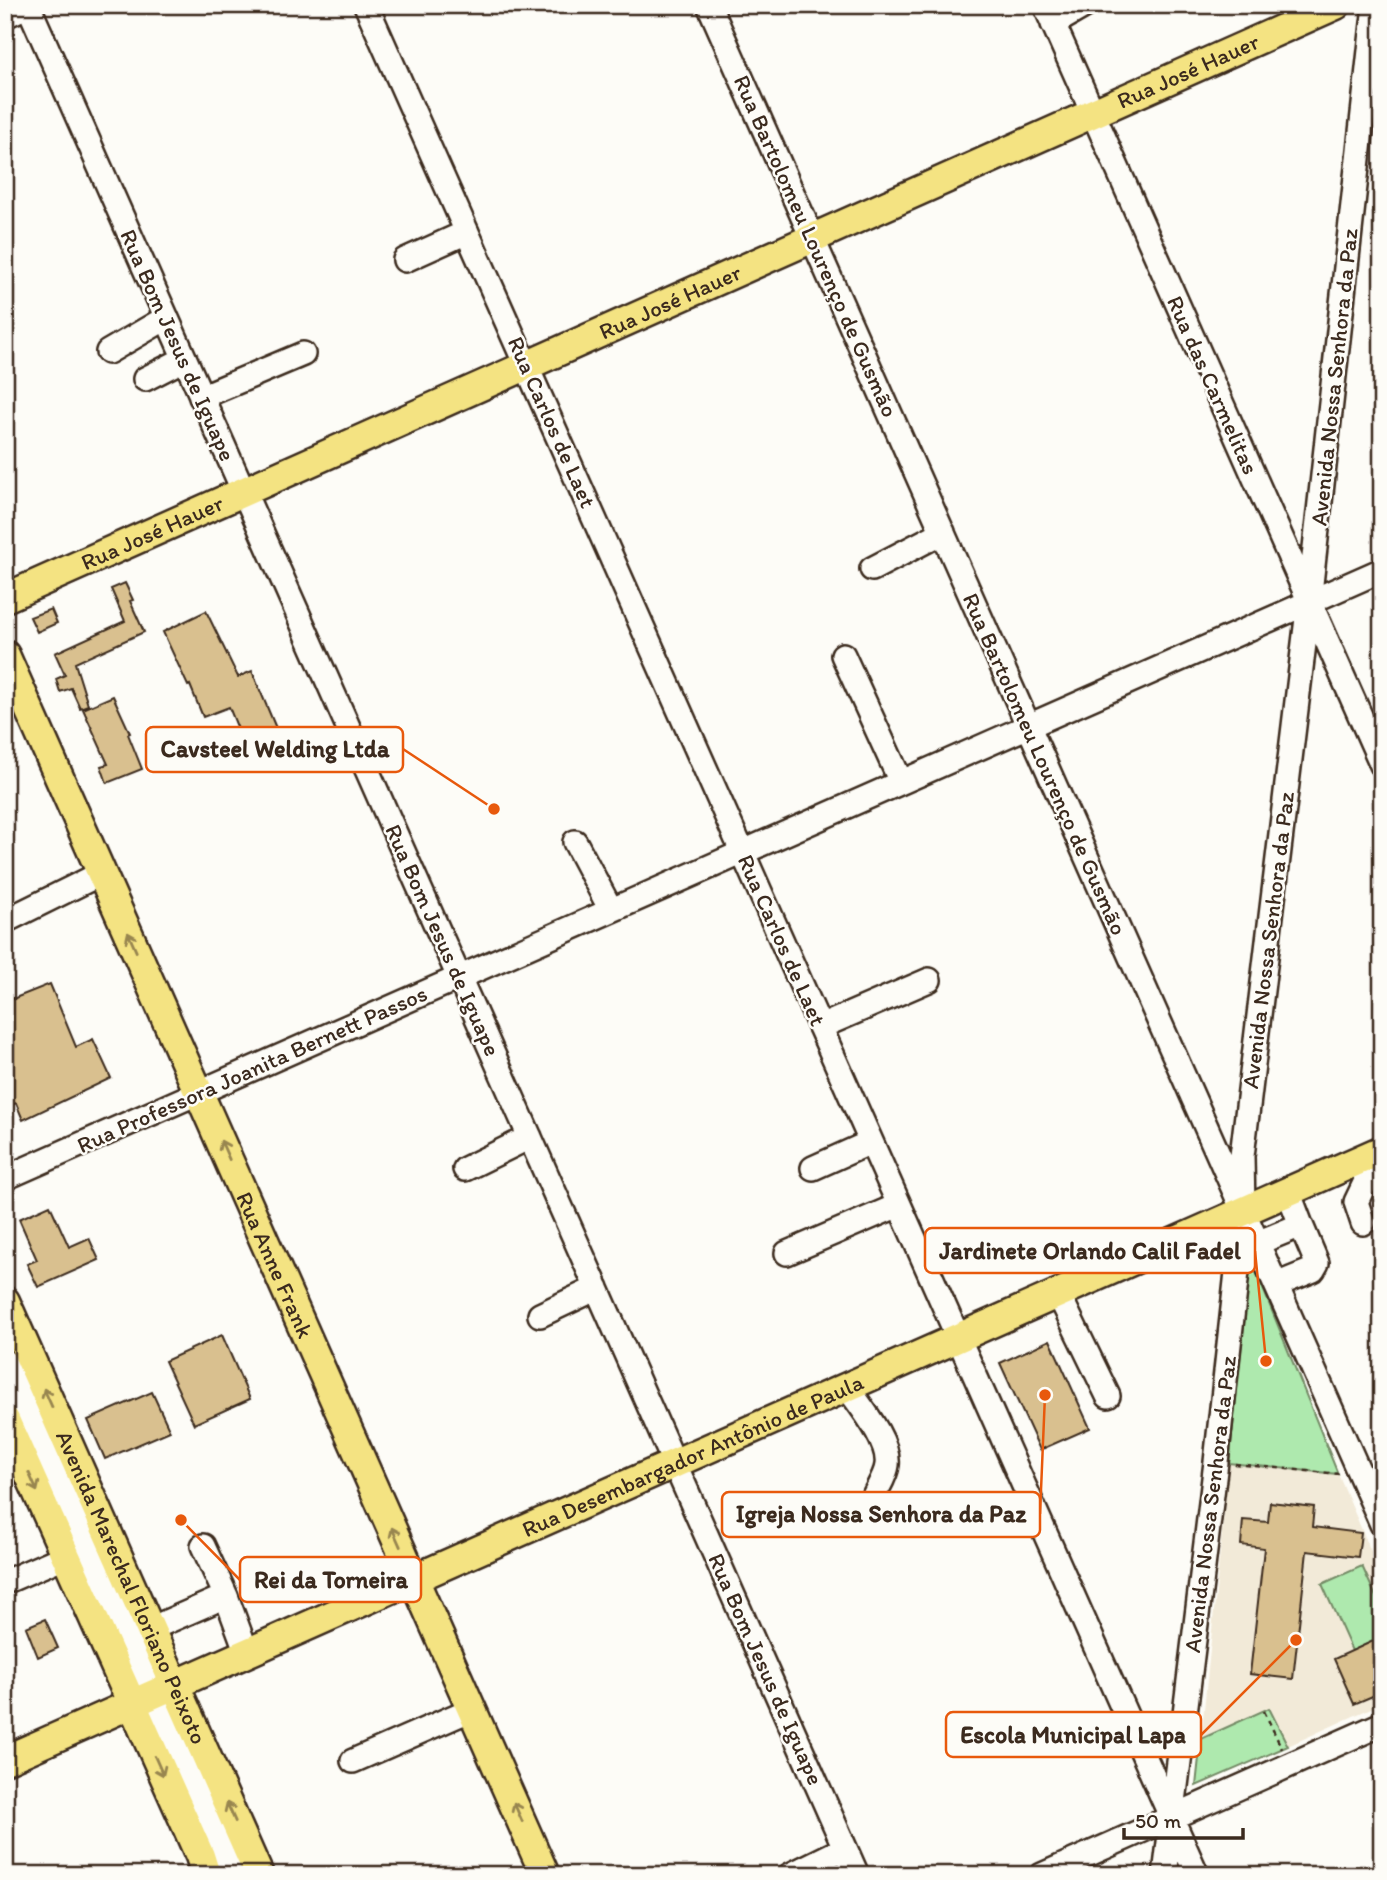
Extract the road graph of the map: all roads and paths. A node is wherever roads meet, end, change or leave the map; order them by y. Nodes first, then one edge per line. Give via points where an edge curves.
1 (28, 5) edge
2 (366, 5) edge
3 (709, 5) edge
4 (1086, 5) edge
5 (1336, 5) edge
6 (1375, 5) edge
7 (1049, 15) edge
8 (5, 16) edge
9 (1093, 113) junction
10 (467, 232) junction
11 (812, 239) junction
12 (405, 260) dead end
13 (166, 318) junction
14 (108, 352) dead end
15 (303, 354) dead end
16 (184, 359) junction
17 (527, 366) junction
18 (145, 379) dead end
19 (201, 397) junction
20 (244, 492) junction
21 (943, 532) junction
22 (872, 569) dead end
23 (1382, 570) edge
24 (5, 598) edge
25 (1309, 602) junction
26 (5, 654) edge
27 (843, 655) dead end
28 (1028, 726) junction
29 (1382, 765) edge
30 (901, 782) junction
31 (575, 842) dead end
32 (743, 852) junction
33 (102, 873) junction
34 (611, 911) junction
35 (5, 921) edge
36 (459, 977) junction
37 (929, 980) dead end
38 (821, 1027) junction
39 (199, 1092) junction
40 (530, 1137) junction
41 (871, 1142) junction
42 (1372, 1154) edge
43 (813, 1168) dead end
44 (465, 1169) dead end
45 (5, 1178) edge
46 (1288, 1191) junction
47 (899, 1205) junction
48 (1243, 1211) junction
49 (1363, 1223) dead end
50 (1301, 1225) junction
51 (1257, 1243) junction
52 (787, 1253) dead end
53 (1276, 1285) junction
54 (597, 1288) junction
55 (1058, 1293) junction
56 (5, 1301) edge
57 (540, 1315) dead end
58 (958, 1337) junction
59 (5, 1362) edge
60 (847, 1387) junction
61 (1108, 1396) dead end
62 (5, 1420) edge
63 (1216, 1462) junction
64 (675, 1463) junction
65 (1360, 1475) junction
66 (874, 1496) dead end
67 (1382, 1524) edge
68 (203, 1546) dead end
69 (65, 1556) junction
70 (414, 1578) junction
71 (5, 1582) edge
72 (226, 1595) junction
73 (150, 1629) junction
74 (247, 1653) junction
75 (153, 1694) junction
76 (472, 1709) junction
77 (1264, 1711) dead end
78 (1382, 1724) edge
79 (5, 1760) edge
80 (353, 1761) dead end
81 (1290, 1765) junction
82 (1172, 1817) junction
83 (845, 1848) junction
84 (206, 1875) edge
85 (232, 1875) edge
86 (259, 1875) edge
87 (545, 1875) edge
88 (790, 1875) edge
89 (857, 1875) edge
90 (1042, 1875) edge
91 (1165, 1875) edge
92 (1197, 1875) edge

1 - 8 street
1 - 13 street, Rua Bom Jesus de Iguape
2 - 10 street, Rua Carlos de Laet
3 - 11 street, Rua Bartolomeu Lourenço de Gusmão
4 - 7 street
5 - 9 main road, Rua José Hauer
6 - 25 street, Avenida Nossa Senhora da Paz
7 - 9 street, Rua das Carmelitas
9 - 11 main road, Rua José Hauer
9 - 25 street, Rua das Carmelitas
10 - 12 street
10 - 17 street, Rua Carlos de Laet
11 - 17 main road, Rua José Hauer
11 - 21 street, Rua Bartolomeu Lourenço de Gusmão
13 - 14 street
13 - 16 street, Rua Bom Jesus de Iguape
15 - 19 street
16 - 18 street
16 - 19 street, Rua Bom Jesus de Iguape
17 - 20 main road, Rua José Hauer
17 - 32 street, Rua Carlos de Laet
19 - 20 street, Rua Bom Jesus de Iguape
20 - 24 main road, Rua José Hauer
20 - 36 street, Rua Bom Jesus de Iguape
21 - 22 street
21 - 28 street, Rua Bartolomeu Lourenço de Gusmão
23 - 25 street, Rua Professora Joanita Bernett Passos
25 - 28 street, Rua Professora Joanita Bernett Passos
25 - 29 street, Rua das Carmelitas
25 - 48 street, Avenida Nossa Senhora da Paz via 1242,1156
26 - 33 main road, Rua Anne Frank
27 - 30 street
28 - 30 street, Rua Professora Joanita Bernett Passos
28 - 48 street, Rua Bartolomeu Lourenço de Gusmão
30 - 32 street, Rua Professora Joanita Bernett Passos
31 - 34 street
32 - 34 street, Rua Professora Joanita Bernett Passos
32 - 38 street, Rua Carlos de Laet
33 - 35 street
39 -> 33 main road, Rua Anne Frank
34 - 36 street, Rua Professora Joanita Bernett Passos
36 - 39 street, Rua Professora Joanita Bernett Passos
36 - 40 street, Rua Bom Jesus de Iguape
37 - 38 street
38 - 41 street, Rua Carlos de Laet
39 - 45 street, Rua Professora Joanita Bernett Passos
70 -> 39 main road, Rua Anne Frank
40 - 44 street
40 - 54 street, Rua Bom Jesus de Iguape
41 - 43 street
41 - 47 street, Rua Carlos de Laet
42 - 46 main road, Rua Desembargador Antônio de Paula
42 - 49 street via 1356,1202
46 - 48 main road, Rua Desembargador Antônio de Paula
46 - 50 street
47 - 52 street
47 - 58 street, Rua Carlos de Laet
48 - 51 street, Rua Bartolomeu Lourenço de Gusmão
48 - 55 main road, Rua Desembargador Antônio de Paula
48 - 63 street, Avenida Nossa Senhora da Paz
50 - 51 street
50 - 53 street via 1316,1267
51 - 53 street, Rua Bartolomeu Lourenço de Gusmão
53 - 65 street, Rua Bartolomeu Lourenço de Gusmão
54 - 57 street
54 - 64 street, Rua Bom Jesus de Iguape
55 - 58 main road, Rua Desembargador Antônio de Paula
55 - 61 street
73 -> 56 main road, Avenida Marechal Floriano Peixoto
58 - 60 main road, Rua Desembargador Antônio de Paula
58 - 82 street, Rua Carlos de Laet
59 - 75 street
60 - 64 main road, Rua Desembargador Antônio de Paula
60 - 66 street via 886,1452 887,1466
62 -> 69 main road, Avenida Marechal Floriano Peixoto
63 - 65 path
63 - 82 street, Avenida Nossa Senhora da Paz
64 - 70 main road, Rua Desembargador Antônio de Paula
64 - 83 street, Rua Bom Jesus de Iguape
65 - 67 street, Rua Bartolomeu Lourenço de Gusmão
68 - 72 street
69 - 71 street
69 - 75 main road, Avenida Marechal Floriano Peixoto
70 - 74 main road, Rua Desembargador Antônio de Paula
70 - 76 main road, Rua Anne Frank
72 - 73 street
72 - 74 street
73 - 75 main road, Avenida Marechal Floriano Peixoto
74 - 75 main road, Rua Desembargador Antônio de Paula
75 - 79 main road, Rua Desembargador Antônio de Paula
75 -> 84 main road, Avenida Marechal Floriano Peixoto
75 - 85 street
86 -> 75 main road, Avenida Marechal Floriano Peixoto
76 - 80 street
87 -> 76 main road, Rua Anne Frank
77 - 81 path
78 - 81 street
81 - 82 street
82 - 90 street
82 - 91 street, Avenida Nossa Senhora da Paz
82 - 92 street, Rua Carlos de Laet
83 - 88 street
83 - 89 street, Rua Bom Jesus de Iguape

